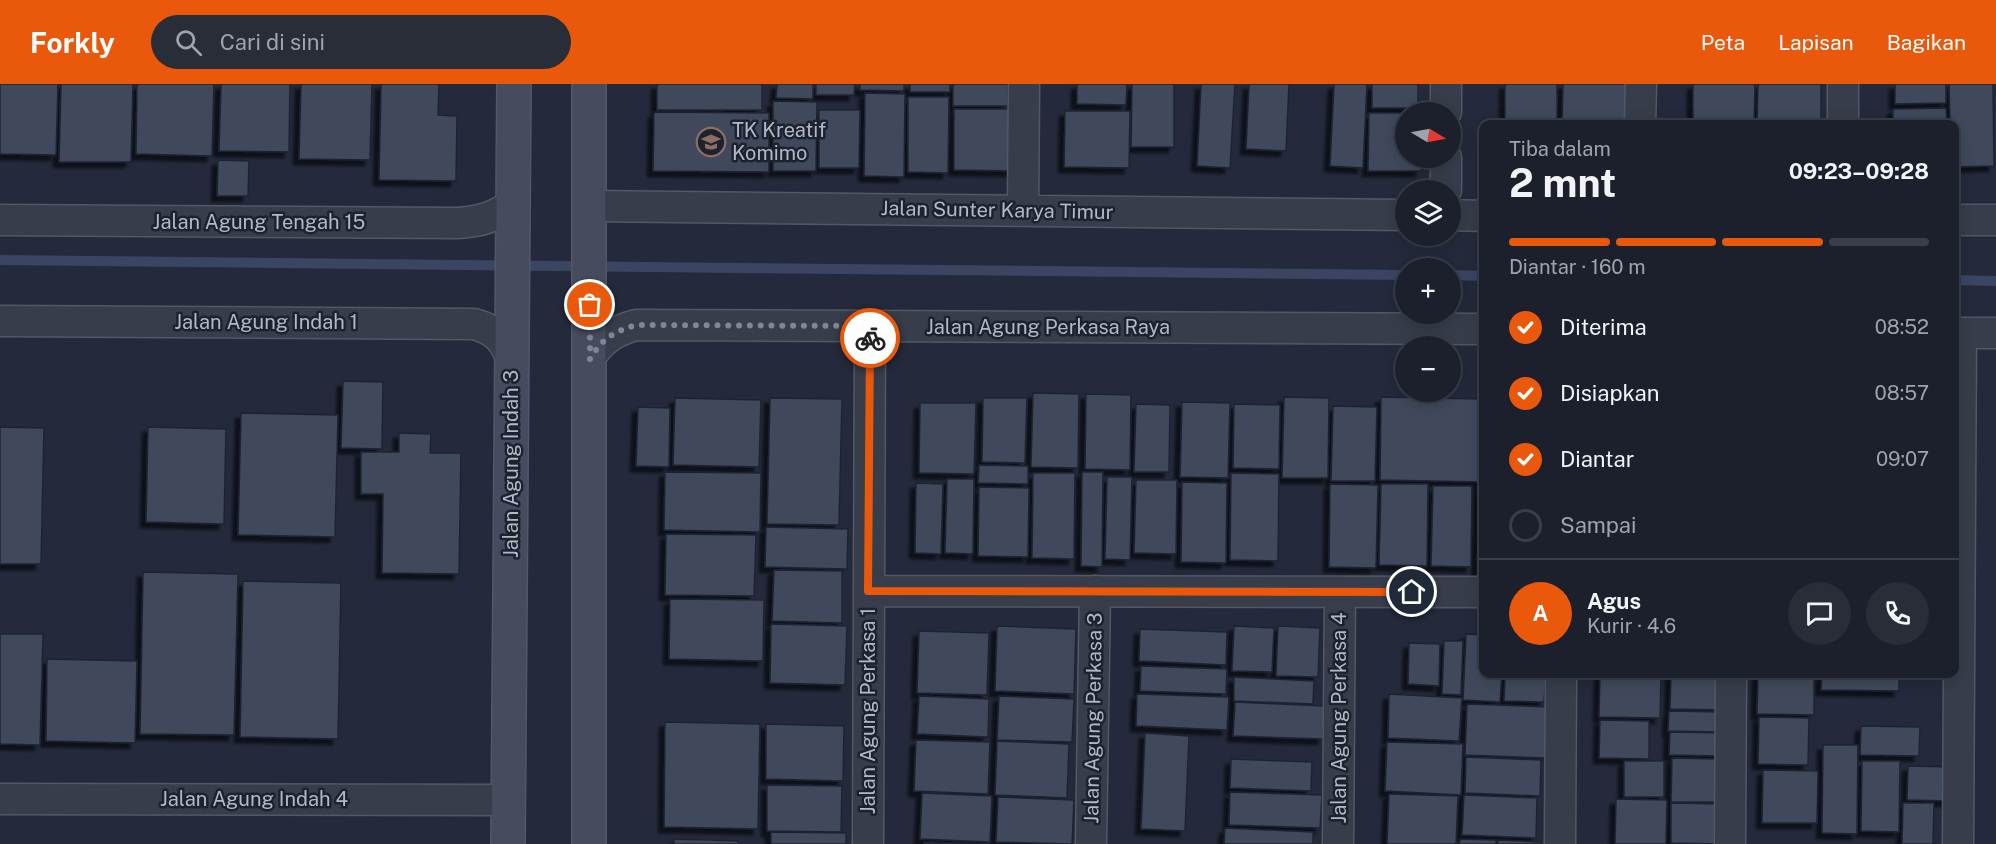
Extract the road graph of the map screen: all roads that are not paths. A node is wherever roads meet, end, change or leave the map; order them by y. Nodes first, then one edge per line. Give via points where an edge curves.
1 (514, 84) edge
2 (589, 84) edge
3 (1024, 84) edge
4 (1446, 84) edge
5 (1641, 84) edge
6 (1843, 84) edge
7 (1446, 102) edge
8 (1640, 120) edge
9 (1843, 120) edge
10 (513, 204) junction
11 (589, 206) junction
12 (1023, 210) junction
13 (1395, 215) edge
14 (1461, 215) edge
15 (1479, 216) edge
16 (0, 220) edge
17 (1959, 220) edge
18 (1996, 220) edge
19 (0, 321) edge
20 (870, 326) junction
21 (1479, 329) edge
22 (1975, 333) edge
23 (590, 359) junction
24 (512, 361) junction
25 (868, 591) junction
26 (1095, 591) junction
27 (1340, 592) junction
28 (1479, 592) edge
29 (1561, 678) edge
30 (1731, 678) edge
31 (0, 799) edge
32 (509, 800) junction
33 (508, 844) edge
34 (589, 844) edge
35 (868, 844) edge
36 (1091, 844) edge
37 (1338, 844) edge
38 (1560, 844) edge
39 (1731, 844) edge
40 (1958, 844) edge

1 - 10 street, Jalan Agung Indah 3
2 - 11 street
3 - 12 street
4 - 7 street
5 - 8 street
6 - 9 street
10 - 16 street, Jalan Agung Tengah 15 via 497,216 458,223
10 - 24 street, Jalan Agung Indah 3
11 - 12 street, Jalan Sunter Karya Timur
11 - 23 street
12 - 13 street, Jalan Sunter Karya Timur
14 - 15 street
17 - 18 street
19 - 24 street, Jalan Agung Indah 1 via 474,324 495,332
20 - 21 street, Jalan Agung Perkasa Raya
20 - 23 street, Jalan Agung Perkasa Raya via 636,325 608,336
20 - 25 street, Jalan Agung Perkasa 1
22 - 40 street
23 - 34 street
24 - 32 street, Jalan Agung Indah 3
25 - 26 street
25 - 35 street, Jalan Agung Perkasa 1
26 - 27 street
26 - 36 street, Jalan Agung Perkasa 3
27 - 28 street
27 - 37 street, Jalan Agung Perkasa 4
29 - 38 street
30 - 39 street
31 - 32 street, Jalan Agung Indah 4
32 - 33 street, Jalan Agung Indah 3

